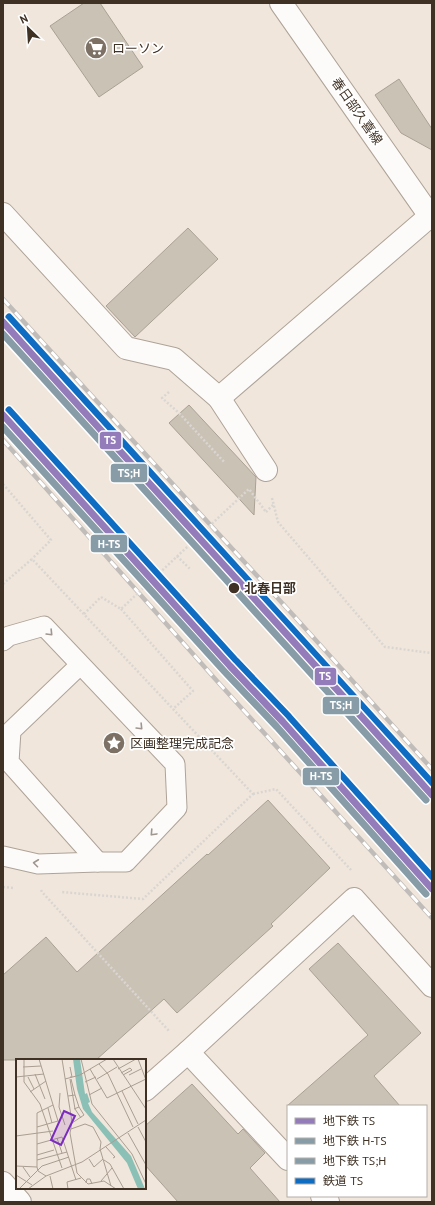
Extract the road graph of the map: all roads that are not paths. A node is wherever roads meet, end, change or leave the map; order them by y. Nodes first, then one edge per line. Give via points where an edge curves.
1 (281, 3) edge
2 (3, 214) edge
3 (431, 218) edge
4 (219, 398) junction
5 (266, 470) road end
6 (3, 641) edge
7 (80, 665) junction
8 (3, 856) edge
9 (98, 862) junction
10 (432, 986) edge
11 (188, 1052) junction
12 (146, 1089) edge
13 (287, 1158) edge
14 (3, 1183) edge
15 (21, 1198) edge

1 - 3 street, 春日部久喜線
2 - 4 street via 126,348 174,359
3 - 4 street
4 - 5 street
6 -> 7 lane via 9,636 44,626
7 - 9 lane via 11,731 9,762
7 -> 9 lane via 175,764 177,808 126,862
9 -> 8 lane via 38,864
10 - 11 street via 354,899
11 - 12 street
11 - 13 street
14 - 15 street

